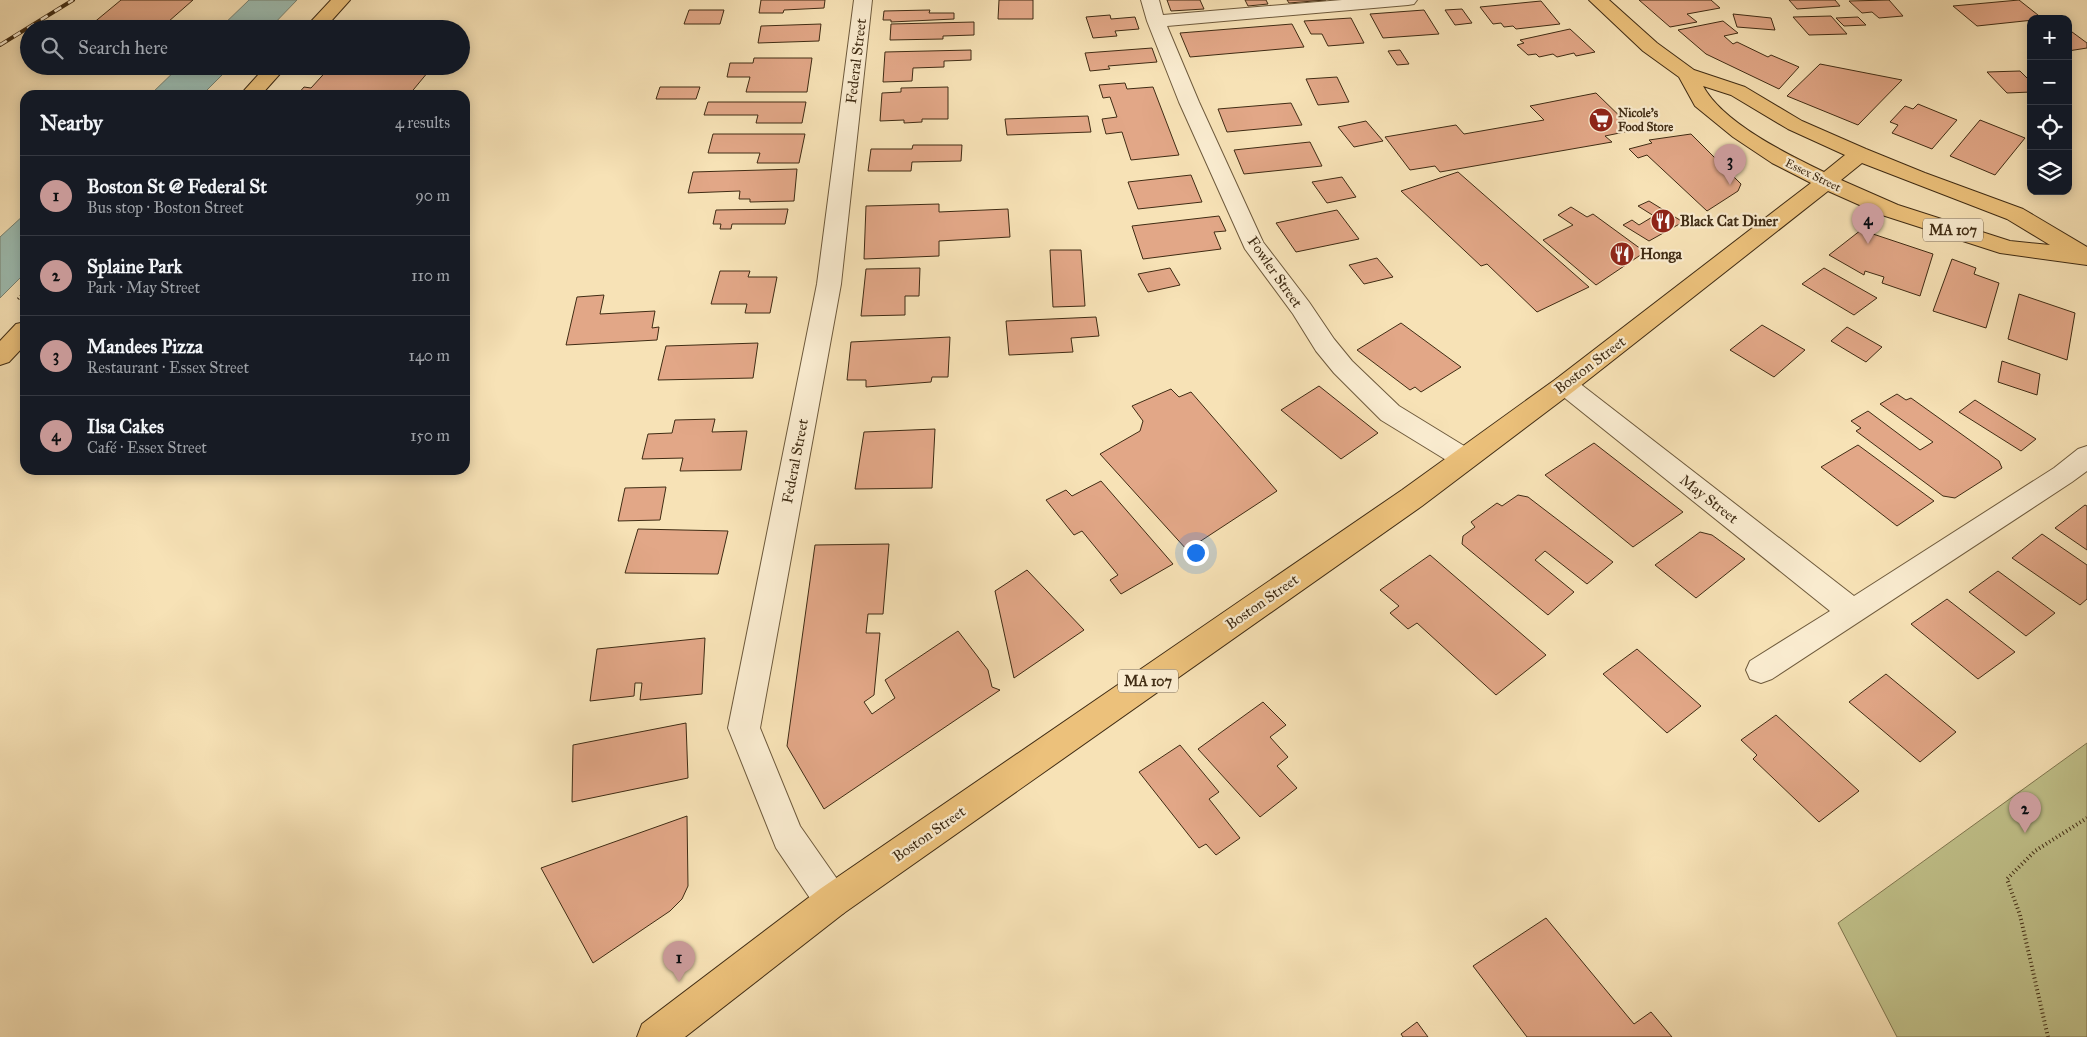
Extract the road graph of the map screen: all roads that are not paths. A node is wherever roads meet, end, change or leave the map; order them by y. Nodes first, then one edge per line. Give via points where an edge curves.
1 (341, 0) edge
2 (863, 0) edge
3 (1408, 0) edge
4 (1598, 0) edge
5 (1153, 10) edge
6 (322, 20) edge
7 (1687, 74) junction
8 (269, 75) edge
9 (255, 90) edge
10 (1859, 154) junction
11 (1826, 182) junction
12 (2086, 257) edge
13 (20, 335) edge
14 (0, 356) edge
15 (1565, 385) junction
16 (2087, 456) edge
17 (1464, 459) junction
18 (1853, 612) junction
19 (1761, 670) dead end
20 (832, 901) junction
21 (655, 1037) edge

1 - 6 main road
2 - 20 street, Federal Street via 829,284 744,728 788,836
3 - 5 street
4 - 7 main road, Essex Street via 1650,47
5 - 17 street, Fowler Street via 1189,102 1253,244 1343,367 1390,413
7 - 10 main road, Essex Street via 1738,91 1795,124
7 - 11 main road, Essex Street via 1702,102 1740,133
8 - 9 main road
10 - 11 main road, Boston Street / MA 107
10 - 12 main road, Essex Street / MA 107 via 2016,214
11 - 12 main road, Essex Street / MA 107 via 1890,210 2008,248
11 - 15 main road, Boston Street / MA 107
13 - 14 main road
15 - 17 main road, Boston Street / MA 107
15 - 18 street, May Street
16 - 18 street
17 - 20 main road, Boston Street / MA 107
18 - 19 street
20 - 21 main road, Boston Street / MA 107

